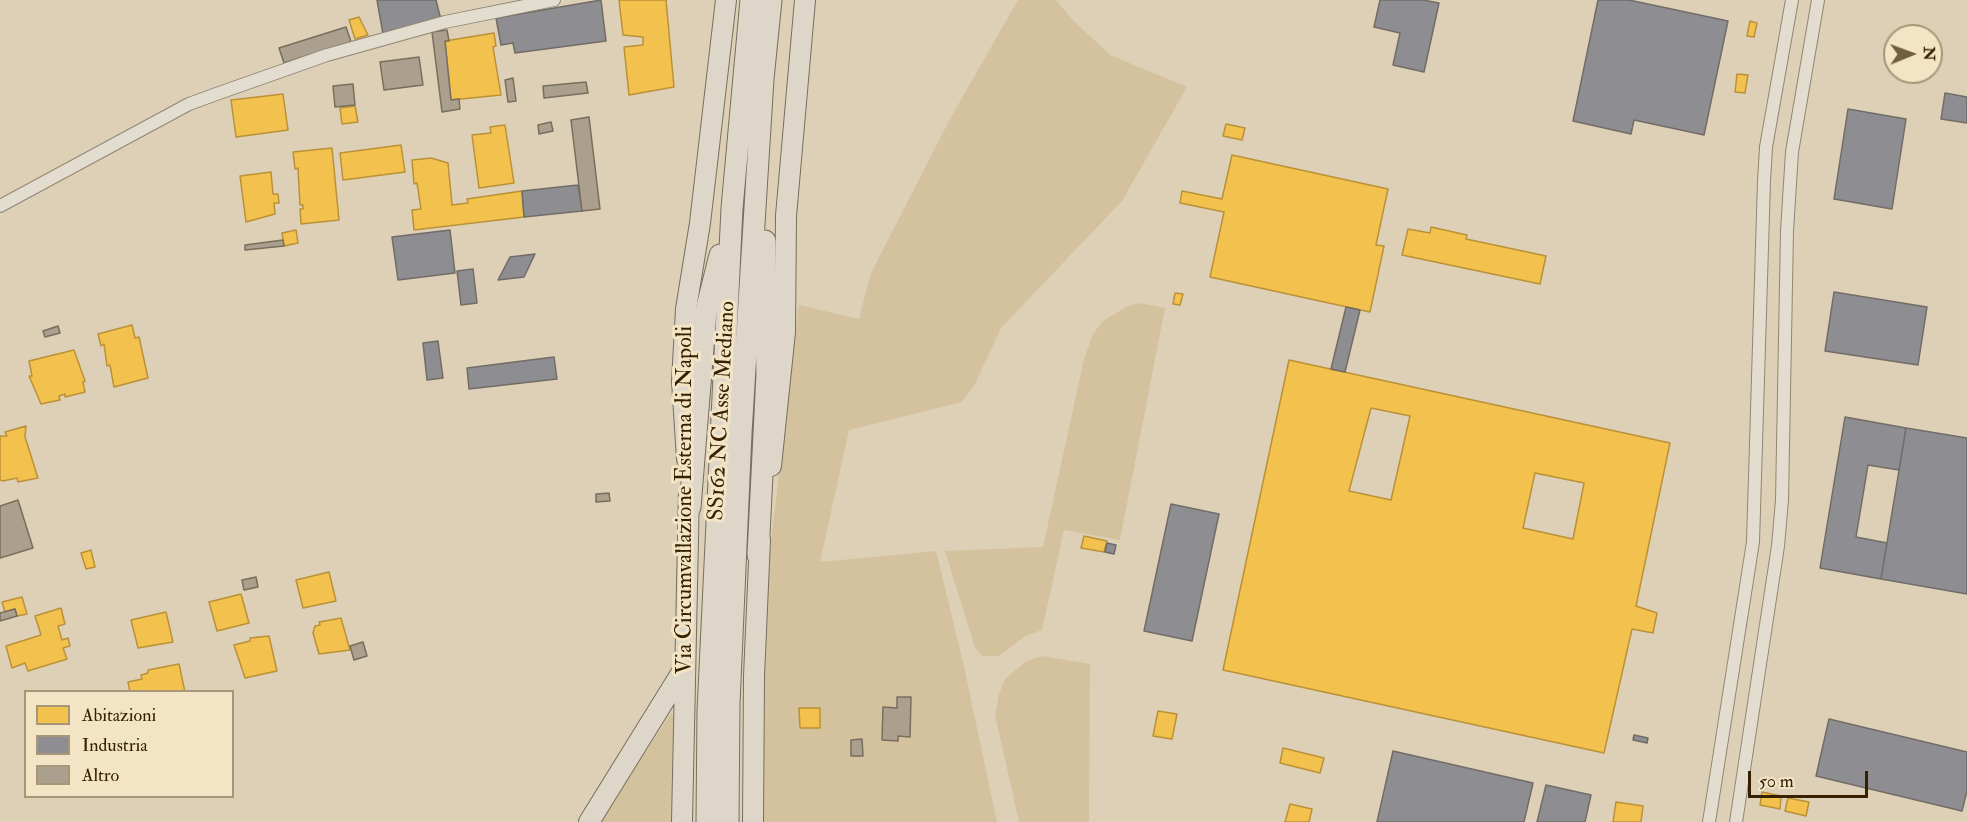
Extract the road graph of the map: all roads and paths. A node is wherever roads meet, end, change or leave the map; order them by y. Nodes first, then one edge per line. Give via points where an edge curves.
1 (554, 0) edge
2 (726, 0) edge
3 (751, 0) edge
4 (771, 0) edge
5 (805, 0) edge
6 (1792, 0) edge
7 (1818, 0) edge
8 (763, 79) junction
9 (0, 206) edge
10 (732, 208) junction
11 (690, 507) junction
12 (758, 555) junction
13 (687, 665) junction
14 (589, 822) edge
15 (682, 822) edge
16 (707, 822) edge
17 (728, 822) edge
18 (753, 822) edge
19 (1709, 822) edge
20 (1736, 822) edge

1 - 9 street via 413,31 327,55 222,92 189,105
2 - 11 main road, Via Circumvallazione Esterna di Napoli via 686,309 682,381
3 - 10 highway, SS162 NC Asse Mediano
4 - 8 highway, SS162 NC Asse Mediano
5 - 12 main road via 786,216 785,332
6 - 19 street via 1766,147 1753,542
7 - 20 street via 1792,152 1778,546
8 - 12 highway via 767,374
8 - 17 highway, SS162 NC Asse Mediano via 741,433
10 - 11 highway via 706,311
10 - 16 highway, SS162 NC Asse Mediano via 708,711
11 - 13 main road, Via Circumvallazione Esterna di Napoli
12 - 18 main road
13 - 14 main road
13 - 15 main road, Via Circumvallazione Esterna di Napoli

